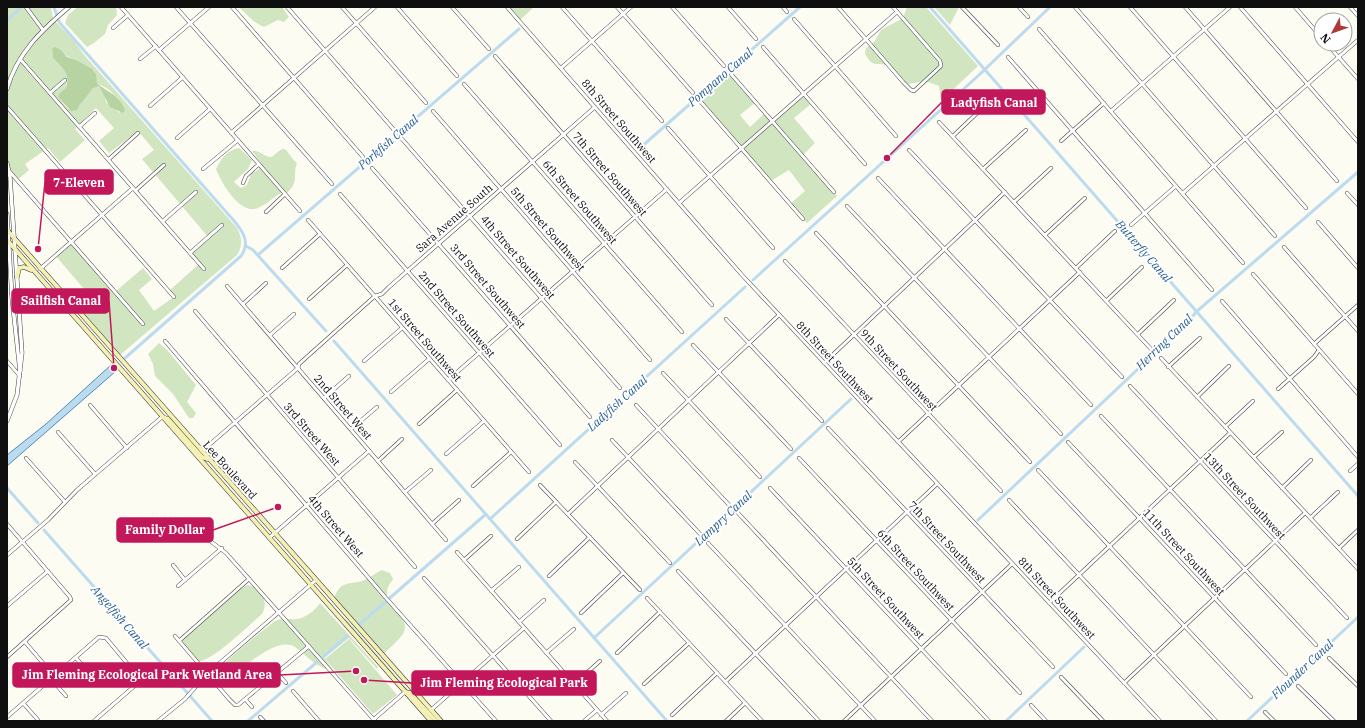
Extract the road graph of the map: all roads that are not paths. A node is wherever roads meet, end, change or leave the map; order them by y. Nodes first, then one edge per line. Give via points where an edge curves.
1 (26, 7) edge
2 (69, 7) edge
3 (121, 7) edge
4 (176, 7) edge
5 (209, 7) edge
6 (232, 7) edge
7 (287, 7) edge
8 (342, 7) edge
9 (375, 7) edge
10 (397, 7) edge
11 (452, 7) edge
12 (507, 7) edge
13 (562, 7) edge
14 (617, 7) edge
15 (631, 7) edge
16 (672, 7) edge
17 (728, 7) edge
18 (783, 7) edge
19 (838, 7) edge
20 (893, 7) edge
21 (962, 7) edge
22 (1019, 7) edge
23 (1075, 7) edge
24 (1130, 7) edge
25 (1185, 7) edge
26 (1230, 7) edge
27 (1240, 7) edge
28 (1295, 7) edge
29 (1350, 7) edge
30 (787, 12) dead end
31 (897, 12) junction
32 (623, 14) junction
33 (128, 15) junction
34 (1358, 16) edge
35 (1028, 17) dead end
36 (794, 20) dead end
37 (191, 23) junction
38 (356, 24) junction
39 (113, 28) dead end
40 (1313, 28) edge
41 (1039, 29) dead end
42 (1204, 29) junction
43 (43, 30) junction
44 (756, 39) dead end
45 (866, 39) junction
46 (1358, 40) edge
47 (592, 41) junction
48 (998, 45) dead end
49 (156, 46) junction
50 (762, 46) dead end
51 (489, 49) dead end
52 (159, 50) junction
53 (325, 51) junction
54 (1334, 52) edge
55 (495, 56) dead end
56 (1173, 56) junction
57 (1008, 57) dead end
58 (1339, 57) junction
59 (20, 58) junction
60 (140, 59) dead end
61 (724, 66) dead end
62 (835, 66) junction
63 (561, 68) junction
64 (731, 74) dead end
65 (457, 76) dead end
66 (183, 77) junction
67 (294, 78) junction
68 (1358, 79) edge
69 (65, 80) dead end
70 (464, 84) dead end
71 (1142, 84) junction
72 (1308, 84) junction
73 (7, 89) edge
74 (50, 93) junction
75 (693, 93) dead end
76 (804, 94) junction
77 (993, 98) dead end
78 (700, 101) dead end
79 (426, 103) dead end
80 (1104, 103) junction
81 (150, 106) dead end
82 (263, 106) junction
83 (7, 107) edge
84 (595, 107) junction
85 (210, 109) junction
86 (433, 111) dead end
87 (1111, 111) junction
88 (1276, 112) junction
89 (95, 113) dead end
90 (662, 121) dead end
91 (772, 121) junction
92 (939, 122) dead end
93 (80, 126) junction
94 (668, 128) dead end
95 (395, 130) dead end
96 (1026, 130) dead end
97 (1073, 130) junction
98 (138, 133) dead end
99 (232, 133) junction
100 (564, 135) junction
101 (896, 136) dead end
102 (953, 136) junction
103 (177, 138) dead end
104 (402, 139) dead end
105 (1245, 139) junction
106 (238, 140) junction
107 (1061, 141) dead end
108 (1358, 142) edge
109 (741, 148) junction
110 (908, 150) dead end
111 (363, 157) dead end
112 (109, 159) junction
113 (532, 162) junction
114 (7, 163) edge
115 (259, 164) junction
116 (865, 164) dead end
117 (164, 165) dead end
118 (1214, 166) junction
119 (372, 168) dead end
120 (1051, 168) dead end
121 (204, 169) dead end
122 (984, 169) junction
123 (9, 171) junction
124 (710, 176) junction
125 (878, 178) dead end
126 (1337, 181) dead end
127 (243, 183) dead end
128 (332, 184) dead end
129 (1176, 186) junction
130 (134, 189) junction
131 (501, 189) junction
132 (667, 189) junction
133 (196, 192) dead end
134 (834, 192) dead end
135 (1005, 192) junction
136 (1183, 193) junction
137 (1347, 193) dead end
138 (285, 194) junction
139 (340, 194) dead end
140 (1085, 198) dead end
141 (1014, 202) junction
142 (679, 203) junction
143 (1358, 205) edge
144 (848, 206) dead end
145 (1306, 208) dead end
146 (300, 211) dead end
147 (266, 212) dead end
148 (1145, 213) junction
149 (7, 214) edge
150 (102, 215) junction
151 (470, 216) junction
152 (636, 217) junction
153 (803, 219) dead end
154 (308, 220) dead end
155 (163, 221) junction
156 (975, 221) junction
157 (1318, 222) dead end
158 (222, 225) dead end
159 (1131, 225) dead end
160 (8, 231) edge
161 (1115, 231) dead end
162 (816, 233) dead end
163 (320, 234) junction
164 (1045, 235) junction
165 (1275, 236) dead end
166 (13, 237) junction
167 (8, 241) edge
168 (71, 242) junction
169 (439, 244) junction
170 (605, 244) junction
171 (1284, 247) dead end
172 (14, 248) junction
173 (774, 248) dead end
174 (945, 249) junction
175 (190, 253) junction
176 (785, 261) dead end
177 (1243, 263) dead end
178 (347, 265) junction
179 (1142, 267) dead end
180 (282, 268) dead end
181 (1076, 268) junction
182 (1358, 268) edge
183 (40, 269) junction
184 (204, 269) dead end
185 (33, 271) junction
186 (408, 271) junction
187 (573, 271) junction
188 (1080, 272) junction
189 (1253, 274) dead end
190 (17, 276) junction
191 (914, 277) junction
192 (11, 282) junction
193 (266, 283) dead end
194 (7, 286) edge
195 (227, 286) dead end
196 (1212, 290) dead end
197 (375, 296) junction
198 (174, 297) dead end
199 (309, 298) dead end
200 (542, 299) junction
201 (1050, 300) junction
202 (1174, 300) dead end
203 (1106, 301) junction
204 (1222, 301) dead end
205 (243, 304) junction
206 (712, 305) dead end
207 (1358, 305) edge
208 (884, 306) junction
209 (195, 312) dead end
210 (294, 314) dead end
211 (779, 316) junction
212 (1345, 316) junction
213 (726, 319) dead end
214 (20, 324) junction
215 (143, 324) dead end
216 (511, 326) junction
217 (402, 328) junction
218 (15, 329) junction
219 (1019, 329) junction
220 (1358, 331) edge
221 (682, 332) dead end
222 (854, 334) junction
223 (1138, 334) junction
224 (270, 335) junction
225 (1200, 338) dead end
226 (165, 341) dead end
227 (749, 344) junction
228 (1314, 344) junction
229 (693, 345) dead end
230 (1151, 349) dead end
231 (1319, 350) junction
232 (22, 353) junction
233 (480, 353) junction
234 (989, 358) junction
235 (1160, 358) dead end
236 (429, 359) junction
237 (650, 360) dead end
238 (7, 361) edge
239 (364, 361) dead end
240 (824, 363) junction
241 (1229, 366) dead end
242 (1168, 367) junction
243 (298, 368) junction
244 (719, 372) junction
245 (663, 373) dead end
246 (20, 374) junction
247 (349, 376) dead end
248 (1122, 377) dead end
249 (1289, 379) junction
250 (448, 380) junction
251 (959, 386) junction
252 (1130, 386) dead end
253 (620, 388) dead end
254 (1278, 389) dead end
255 (457, 390) junction
256 (391, 392) dead end
257 (1358, 394) edge
258 (267, 395) junction
259 (1197, 397) junction
260 (324, 398) junction
261 (689, 401) junction
262 (1253, 401) dead end
263 (90, 405) dead end
264 (636, 405) dead end
265 (1091, 405) dead end
266 (377, 407) dead end
267 (929, 414) junction
268 (1101, 416) dead end
269 (590, 417) dead end
270 (162, 418) junction
271 (7, 421) edge
272 (484, 421) junction
273 (822, 421) dead end
274 (235, 422) junction
275 (419, 424) dead end
276 (1225, 427) junction
277 (828, 428) dead end
278 (351, 429) junction
279 (659, 429) junction
280 (58, 432) dead end
281 (1282, 432) dead end
282 (1230, 433) junction
283 (1061, 434) dead end
284 (402, 440) dead end
285 (612, 440) dead end
286 (898, 442) junction
287 (1068, 442) dead end
288 (560, 446) dead end
289 (128, 448) junction
290 (791, 449) dead end
291 (1358, 450) edge
292 (202, 451) junction
293 (369, 451) junction
294 (511, 452) junction
295 (1355, 453) junction
296 (446, 454) dead end
297 (628, 457) junction
298 (1358, 457) edge
299 (26, 458) dead end
300 (799, 458) dead end
301 (1254, 458) junction
302 (209, 460) junction
303 (1311, 460) dead end
304 (378, 461) junction
305 (1200, 461) junction
306 (576, 462) dead end
307 (1030, 462) dead end
308 (1358, 464) edge
309 (431, 470) dead end
310 (1038, 470) dead end
311 (1350, 471) dead end
312 (528, 472) dead end
313 (95, 474) junction
314 (760, 477) dead end
315 (338, 478) junction
316 (937, 484) junction
317 (540, 485) dead end
318 (473, 486) dead end
319 (598, 486) junction
320 (770, 488) dead end
321 (1282, 488) junction
322 (1170, 489) junction
323 (1001, 491) dead end
324 (405, 492) junction
325 (1338, 492) dead end
326 (459, 500) dead end
327 (1009, 500) dead end
328 (65, 502) junction
329 (556, 502) junction
330 (306, 505) junction
331 (731, 507) dead end
332 (907, 512) junction
333 (1305, 512) junction
334 (738, 513) dead end
335 (568, 514) junction
336 (1139, 518) junction
337 (1310, 518) junction
338 (7, 524) edge
339 (432, 524) junction
340 (1358, 530) edge
341 (274, 533) junction
342 (201, 534) dead end
343 (701, 535) dead end
344 (491, 536) dead end
345 (269, 538) junction
346 (590, 538) junction
347 (517, 539) dead end
348 (446, 540) dead end
349 (876, 540) junction
350 (1275, 541) junction
351 (22, 542) junction
352 (708, 543) dead end
353 (1109, 546) junction
354 (222, 548) junction
355 (1339, 548) junction
356 (457, 552) dead end
357 (7, 555) edge
358 (464, 560) junction
359 (670, 563) dead end
360 (1012, 564) junction
361 (173, 565) dead end
362 (415, 567) dead end
363 (519, 567) dead end
364 (846, 568) junction
365 (1245, 569) junction
366 (1358, 569) edge
367 (48, 571) junction
368 (678, 571) dead end
369 (623, 573) junction
370 (1079, 574) junction
371 (549, 576) dead end
372 (424, 578) dead end
373 (249, 579) junction
374 (185, 580) junction
375 (315, 581) junction
376 (310, 585) junction
377 (178, 586) dead end
378 (640, 590) dead end
379 (491, 591) junction
380 (982, 592) junction
381 (816, 597) junction
382 (647, 598) dead end
383 (1214, 598) junction
384 (544, 600) dead end
385 (1049, 603) junction
386 (7, 606) edge
387 (279, 612) junction
388 (660, 612) junction
389 (581, 613) dead end
390 (1347, 618) dead end
391 (951, 620) junction
392 (519, 622) junction
393 (786, 626) junction
394 (1184, 626) junction
395 (524, 628) junction
396 (574, 628) dead end
397 (175, 636) dead end
398 (179, 641) junction
399 (25, 642) junction
400 (689, 643) junction
401 (1316, 645) dead end
402 (309, 646) junction
403 (921, 649) junction
404 (546, 653) junction
405 (617, 653) dead end
406 (756, 654) junction
407 (1154, 654) junction
408 (493, 656) junction
409 (7, 657) edge
410 (76, 658) junction
411 (1329, 658) dead end
412 (600, 660) dead end
413 (1053, 668) dead end
414 (153, 670) dead end
415 (277, 673) junction
416 (717, 673) junction
417 (207, 674) junction
418 (1286, 674) dead end
419 (91, 675) dead end
420 (54, 676) junction
421 (891, 677) junction
422 (1061, 677) dead end
423 (51, 679) junction
424 (142, 680) junction
425 (725, 682) junction
426 (286, 683) dead end
427 (462, 683) junction
428 (1124, 683) junction
429 (574, 684) junction
430 (644, 684) dead end
431 (1298, 686) dead end
432 (1358, 686) edge
433 (293, 691) dead end
434 (405, 692) junction
435 (626, 693) dead end
436 (1020, 694) dead end
437 (66, 696) dead end
438 (1251, 697) dead end
439 (246, 700) junction
440 (23, 703) junction
441 (745, 703) junction
442 (861, 705) junction
443 (1031, 705) dead end
444 (252, 707) dead end
445 (431, 710) junction
446 (597, 710) junction
447 (1265, 712) dead end
448 (602, 715) junction
449 (672, 715) dead end
450 (7, 717) edge
451 (260, 717) dead end
452 (38, 720) edge
453 (94, 721) edge
454 (158, 721) edge
455 (264, 721) edge
456 (319, 721) edge
457 (374, 721) edge
458 (431, 721) edge
459 (436, 721) edge
460 (441, 721) edge
461 (496, 721) edge
462 (551, 721) edge
463 (584, 721) edge
464 (607, 721) edge
465 (726, 721) edge
466 (762, 721) edge
467 (819, 721) edge
468 (844, 721) edge
469 (876, 721) edge
470 (932, 721) edge
471 (989, 721) edge
472 (1046, 721) edge
473 (1103, 721) edge
474 (1160, 721) edge
475 (1216, 721) edge
476 (1274, 721) edge
477 (1334, 721) edge

1 - 43 street
2 - 43 street
3 - 33 street
4 - 37 street
5 - 37 street
6 - 67 street
7 - 53 street
8 - 38 street
9 - 38 street
10 - 65 street
11 - 51 street
12 - 63 street, 8th Street Southwest
13 - 47 street
14 - 32 street
15 - 32 street
16 - 61 street
17 - 44 street
18 - 30 street
19 - 45 street
20 - 31 street
21 - 48 street
22 - 35 street
23 - 71 street
24 - 56 street
25 - 42 street
26 - 42 street
27 - 72 street
28 - 40 street
29 - 34 street
31 - 45 street
31 - 45 street via 940,61 941,66 914,91
32 - 47 street
32 - 75 street
33 - 39 street
33 - 49 street
36 - 62 street
37 - 52 street
37 - 82 street
38 - 53 street
38 - 79 street
41 - 80 street
42 - 56 street
42 - 88 street
43 - 59 street
45 - 62 street
46 - 58 street
47 - 63 street
47 - 90 street
49 - 52 street
49 - 60 street
50 - 76 street
52 - 66 street
53 - 67 street
53 - 95 street
54 - 58 street
55 - 100 street, 7th Street Southwest
56 - 71 street
56 - 105 street
57 - 97 street
58 - 68 street
58 - 72 street
59 - 73 street
59 - 74 street
62 - 76 street
62 - 101 street
63 - 84 street, 8th Street Southwest
64 - 91 street
66 - 81 street
66 - 85 street
67 - 82 street
67 - 111 street
69 - 74 street
70 - 113 street, 6th Street Southwest
71 - 87 street
71 - 118 street
72 - 88 street
72 - 108 street
74 - 93 street
76 - 91 street
76 - 116 street
77 - 102 street
78 - 109 street
80 - 87 street
80 - 97 street
82 - 99 street
82 - 128 street
83 - 150 street
84 - 100 street, Sara Avenue South
84 - 132 street, 8th Street Southwest
85 - 99 street
85 - 103 street
86 - 131 street, 5th Street Southwest
87 - 129 street
88 - 105 street
88 - 126 street
89 - 93 street
91 - 109 street
91 - 134 street
92 - 102 street
93 - 112 street
94 - 124 street
96 - 122 street
97 - 107 street
97 - 148 street
98 - 112 street
99 - 106 street
100 - 113 street, Sara Avenue South
100 - 152 street, 7th Street Southwest
102 - 122 street
104 - 151 street, 4th Street Southwest
105 - 118 street
105 - 145 street
106 - 115 street
106 - 121 street
109 - 124 street
109 - 153 street
110 - 156 street
112 - 130 street
113 - 131 street, Sara Avenue South
113 - 170 street, 6th Street Southwest
114 - 123 street
115 - 127 street via 246,176
115 - 138 street
117 - 130 street
118 - 136 street
118 - 165 street
119 - 169 street, 3rd Street Southwest
120 - 141 street
122 - 135 street
123 - 166 street
123 - 168 street
124 - 142 street
124 - 173 street
125 - 174 street
129 - 136 street
129 - 148 street
130 - 150 street
130 - 155 street
131 - 151 street, Sara Avenue South
131 - 187 street, 5th Street Southwest
132 - 142 street, 8th Street Southwest
132 - 152 street
133 - 155 street
135 - 141 street
135 - 156 street
136 - 177 street
137 - 143 street
138 - 146 street
138 - 147 street
139 - 186 street, 2nd Street Southwest
140 - 164 street
141 - 164 street
142 - 211 street, 8th Street Southwest
144 - 191 street
148 - 159 street
148 - 196 street
149 - 160 street
150 - 168 street
150 - 198 street
151 - 169 street, Sara Avenue South
151 - 200 street, 4th Street Southwest
152 - 170 street
152 - 206 street, 7th Street Southwest
154 - 163 street, 1st Street Southwest
155 - 175 street
156 - 174 street
156 - 201 street
157 - 182 street
158 - 175 street
160 - 166 main road, Lee Boulevard
160 - 167 street
161 - 181 street
162 - 208 street
163 - 178 street, 1st Street Southwest
163 - 180 street
164 - 181 street
166 - 172 street
166 - 183 main road, Lee Boulevard
167 - 172 main road, Lee Boulevard
167 - 192 street
168 - 183 street
168 - 215 street
169 - 186 street, Sara Avenue South
169 - 216 street, 3rd Street Southwest
170 - 187 street
170 - 221 street, 6th Street Southwest
171 - 212 street
172 - 185 main road, Lee Boulevard
172 - 190 street
174 - 191 street
174 - 219 street
175 - 184 street
176 - 222 street, 9th Street Southwest
178 - 197 street, 1st Street Southwest
178 - 199 street
179 - 203 street
181 - 188 street
183 - 292 main road, Lee Boulevard
185 - 190 main road via 23,267 18,270
185 - 270 main road, Lee Boulevard
186 - 197 street, Sara Avenue South via 382,294
186 - 233 street, 2nd Street Southwest
187 - 200 street
187 - 237 street, 5th Street Southwest
188 - 201 street
188 - 203 street
189 - 228 street
190 - 214 street
191 - 208 street
191 - 234 street
192 - 194 street
192 - 218 street
193 - 205 street
195 - 205 street, 2nd Street West
197 - 217 street, 1st Street Southwest
197 - 243 street, Sara Avenue South via 299,364
200 - 216 street
200 - 253 street, 4th Street Southwest
201 - 219 street
201 - 248 street
202 - 223 street
203 - 223 street
204 - 249 street
205 - 224 street, 2nd Street West
207 - 212 street
208 - 222 street
208 - 251 street
209 - 258 street, 3rd Street West
210 - 224 street
211 - 227 street
211 - 240 street, 8th Street Southwest
212 - 220 street
212 - 228 street
213 - 227 street
214 - 218 street
214 - 232 street
216 - 233 street
216 - 269 street, 3rd Street Southwest
217 - 236 street, 1st Street Southwest
217 - 239 street
218 - 232 street via 18,331
218 - 246 street
219 - 234 street
219 - 265 street
222 - 240 street
222 - 267 street, 9th Street Southwest
223 - 230 street
224 - 243 street, 2nd Street West
225 - 242 street
226 - 274 street, 4th Street West
227 - 244 street
227 - 273 street
228 - 231 street
229 - 244 street
231 - 249 street
231 - 257 street
232 - 246 street
233 - 250 street
233 - 288 street, 2nd Street Southwest
234 - 251 street
234 - 283 street
235 - 242 street
236 - 250 street, 1st Street Southwest
236 - 256 street
238 - 246 street
240 - 286 street, 8th Street Southwest
241 - 259 street
242 - 259 street
243 - 258 street, Sara Avenue South
243 - 260 street, 2nd Street West
244 - 261 street
244 - 290 street
245 - 261 street
246 - 271 street via 17,395
247 - 260 street
249 - 254 street
249 - 295 street
250 - 255 street, 1st Street Southwest
251 - 267 street
251 - 307 street
252 - 305 street, 13th Street Southwest
255 - 272 street, 1st Street Southwest
255 - 275 street
258 - 274 street, Sara Avenue South
258 - 315 street, 3rd Street West
259 - 276 street
260 - 278 street, 2nd Street West
261 - 279 street
261 - 314 street
262 - 276 street
263 - 289 street
264 - 279 street
266 - 278 street
267 - 286 street
267 - 323 street, 9th Street Southwest
268 - 322 street
270 - 289 street
270 - 302 main road via 170,421 202,457
270 - 345 main road, Lee Boulevard
272 - 294 street, 1st Street Southwest
272 - 296 street
274 - 292 street, Sara Avenue South
274 - 330 street, 4th Street West
276 - 282 street
277 - 332 street, 7th Street Southwest
278 - 293 street, 2nd Street West
279 - 297 street
279 - 331 street
280 - 313 street
281 - 301 street
282 - 301 street
282 - 305 street
284 - 304 street
285 - 297 street
286 - 316 street, 8th Street Southwest
287 - 336 street, 11th Street Southwest
289 - 313 street
291 - 295 street
292 - 302 main road, Lee Boulevard
293 - 304 street, 2nd Street West
293 - 315 street
294 - 312 street, 1st Street Southwest
294 - 318 street
295 - 298 street
297 - 319 street
297 - 343 street
299 - 328 street
300 - 349 street, 6th Street Southwest
301 - 321 street
302 - 341 main road, Lee Boulevard
303 - 321 street
304 - 324 street, 2nd Street West
305 - 322 street
305 - 350 street, 13th Street Southwest
306 - 319 street
308 - 311 street
309 - 324 street
310 - 353 street
313 - 328 street
315 - 330 street
315 - 362 street, 3rd Street West
316 - 332 street
316 - 360 street, 8th Street Southwest
317 - 329 street
319 - 335 street
319 - 359 street
320 - 364 street, 5th Street Southwest
321 - 333 street
322 - 336 street
322 - 365 street
324 - 339 street, 2nd Street West
325 - 337 street
326 - 339 street
327 - 370 street
328 - 351 street
329 - 335 street
329 - 347 street
330 - 341 street
330 - 427 street, 4th Street West
332 - 349 street
332 - 380 street, 7th Street Southwest
333 - 337 street
333 - 350 street
334 - 381 street
335 - 346 street
336 - 353 street
336 - 383 street, 11th Street Southwest
337 - 355 street
338 - 351 street
339 - 348 street, 2nd Street West
340 - 355 street
341 - 345 street
341 - 375 main road, Lee Boulevard
342 - 354 street
344 - 358 street
345 - 376 main road, Lee Boulevard
346 - 369 street
346 - 371 street
349 - 364 street
349 - 391 street, 6th Street Southwest
350 - 365 street
350 - 390 street, 13th Street Southwest
351 - 357 street
351 - 367 street
352 - 393 street
353 - 370 street
353 - 394 street
354 - 373 street
354 - 374 street
355 - 366 street
356 - 358 street
358 - 379 street
360 - 380 street
360 - 385 street, 8th Street Southwest
361 - 374 street
363 - 379 street
364 - 381 street
364 - 403 street, 5th Street Southwest
365 - 383 street
365 - 401 street
367 - 386 street
367 - 399 street via 71,600
368 - 406 street
369 - 378 street
369 - 389 street
370 - 385 street
370 - 407 street
372 - 408 street
373 - 387 street
373 - 398 street
374 - 377 street
375 - 376 street
375 - 445 main road, Lee Boulevard
376 - 387 street
376 - 434 main road, Lee Boulevard
379 - 392 street
380 - 391 street
380 - 413 street, 7th Street Southwest
381 - 393 street
381 - 421 street
382 - 388 street
383 - 394 street
383 - 418 street, 11th Street Southwest
384 - 392 street
385 - 428 street, 8th Street Southwest
387 - 402 street
387 - 417 street
388 - 400 street
388 - 405 street
391 - 403 street
391 - 436 street, 6th Street Southwest
392 - 395 street
393 - 406 street
393 - 442 street
394 - 407 street
394 - 438 street
395 - 404 street
395 - 408 street
396 - 404 street
397 - 398 street
398 - 417 street
399 - 409 street
399 - 420 street
400 - 416 street
400 - 430 street
402 - 415 street
402 - 457 street
403 - 421 street
403 - 471 street, 5th Street Southwest
404 - 429 street
406 - 425 street
406 - 467 street
407 - 428 street
407 - 475 street
408 - 427 street
408 - 462 street
410 - 419 street
410 - 420 street
410 - 424 street via 99,637 103,637
411 - 432 street
412 - 429 street
414 - 424 street
415 - 426 street
415 - 439 street
416 - 425 street
416 - 449 street
417 - 439 street via 229,699 238,705
417 - 454 street via 185,699
420 - 423 street
421 - 442 street
421 - 470 street
422 - 473 street
423 - 437 street
423 - 440 street
424 - 453 street
425 - 441 street
427 - 445 street
427 - 461 street, 4th Street West
428 - 474 street, 8th Street Southwest
429 - 446 street
431 - 477 street
433 - 456 street
434 - 457 street
434 - 458 main road, Lee Boulevard
434 - 459 main road via 410,693
435 - 448 street
439 - 444 street
440 - 450 street
440 - 452 street
441 - 465 street
441 - 466 street
442 - 468 street
442 - 469 street
443 - 472 street
445 - 460 main road, Lee Boulevard
446 - 448 street
446 - 463 street
447 - 476 street
448 - 464 street
451 - 455 street

